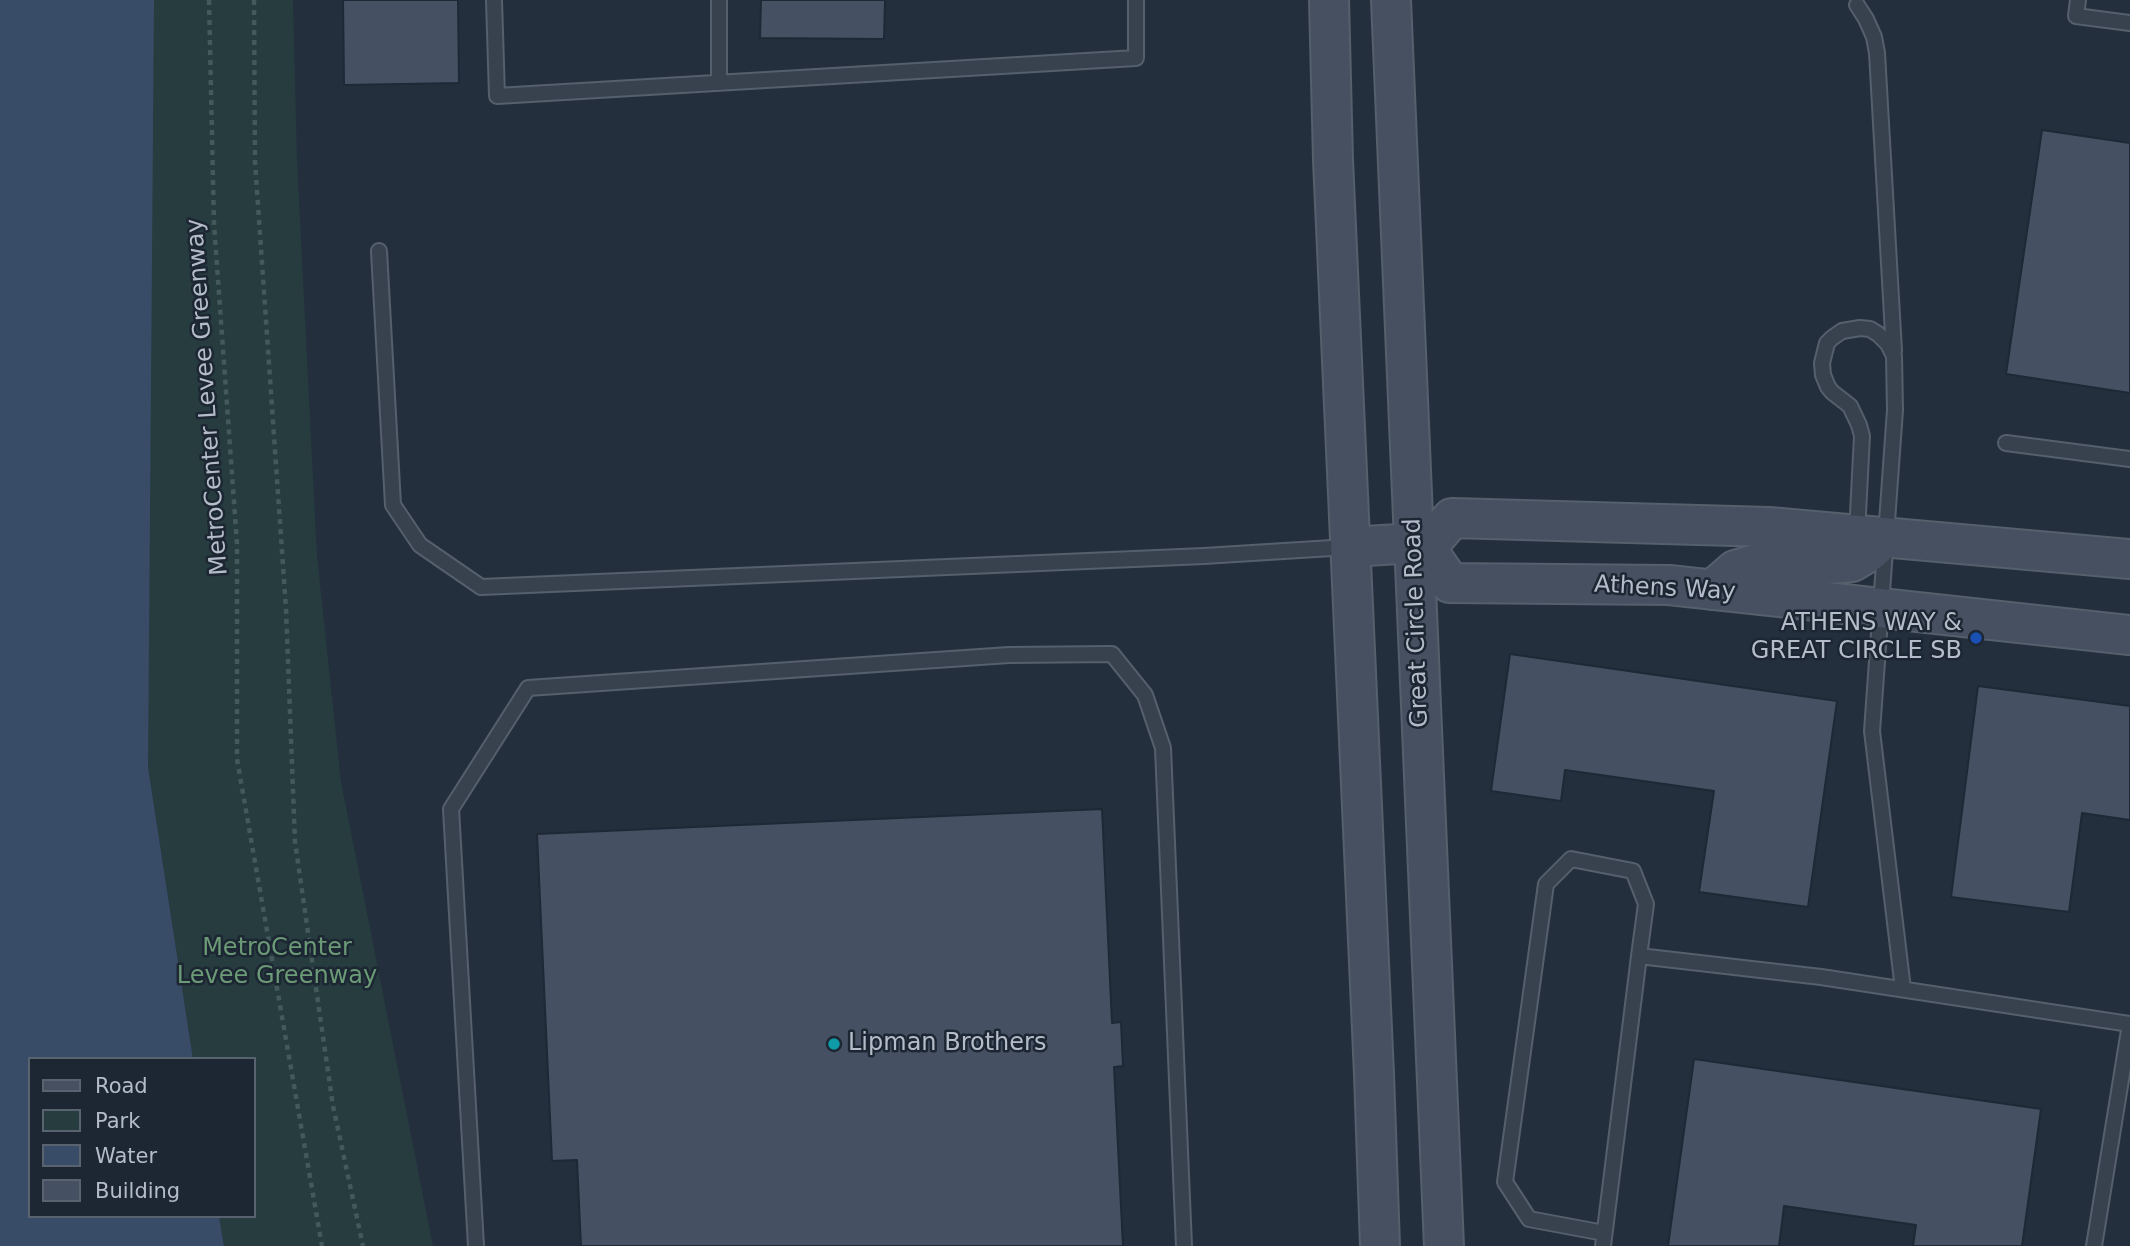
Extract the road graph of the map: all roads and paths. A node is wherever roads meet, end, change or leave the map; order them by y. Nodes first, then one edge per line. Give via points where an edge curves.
1 (209, 0) edge
2 (254, 0) edge
3 (494, 0) edge
4 (719, 0) edge
5 (1136, 0) edge
6 (1329, 0) edge
7 (1391, 0) edge
8 (2078, 0) edge
9 (1857, 5) dead end
10 (2130, 23) edge
11 (719, 83) junction
12 (379, 251) dead end
13 (1894, 356) junction
14 (2006, 443) dead end
15 (2130, 459) edge
16 (1871, 536) junction
17 (1420, 545) junction
18 (1350, 547) junction
19 (2130, 559) edge
20 (1712, 590) junction
21 (1881, 608) junction
22 (2130, 635) edge
23 (1639, 956) junction
24 (1903, 989) junction
25 (2130, 1024) edge
26 (1603, 1240) edge
27 (322, 1246) edge
28 (363, 1246) edge
29 (476, 1246) edge
30 (1184, 1246) edge
31 (1380, 1246) edge
32 (1444, 1246) edge
33 (2094, 1246) edge

1 - 27 path, MetroCenter Levee Greenway via 214,224 237,544 237,759
2 - 28 path via 255,162 286,609 295,842 333,1106
3 - 11 lane via 497,96
4 - 11 lane
5 - 11 lane via 1136,58
6 - 18 street
7 - 17 street, Great Circle Road
8 - 10 lane via 2076,16
9 - 13 lane via 1877,53
12 - 18 lane via 393,505 419,545 481,586
13 - 16 lane via 1895,410
13 - 16 lane via 1884,339 1865,328 1836,335 1824,352 1828,387 1850,406 1862,436
14 - 15 lane
16 - 17 street via 1769,527 1452,519
16 - 19 street
16 - 20 street via 1870,551 1852,562 1763,562 1735,570
16 - 21 lane
17 - 18 street
17 - 20 street, Athens Way via 1450,583 1670,585
17 - 32 street, Great Circle Road
18 - 31 street
20 - 21 street, Athens Way
21 - 22 street, Athens Way
21 - 24 lane via 1872,731
23 - 24 lane
23 - 26 lane
23 - 26 lane via 1646,904 1633,871 1571,859 1546,884 1505,1182 1529,1219
24 - 25 lane
25 - 33 lane
29 - 30 lane via 451,808 528,688 1009,655 1112,654 1145,695 1163,748

